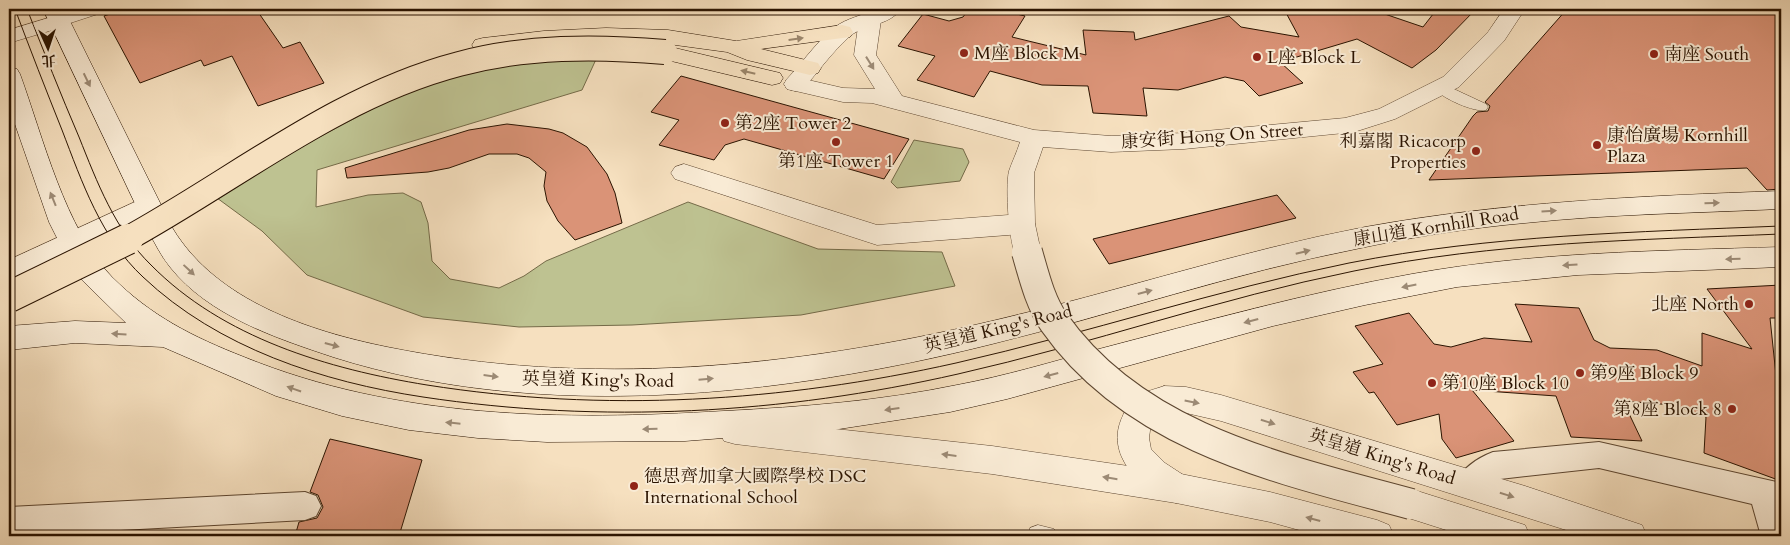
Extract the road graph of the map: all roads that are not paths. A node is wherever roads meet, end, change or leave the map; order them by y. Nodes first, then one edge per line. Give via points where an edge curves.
1 (94, 9) edge
2 (890, 9) edge
3 (1514, 9) edge
4 (56, 15) edge
5 (870, 20) junction
6 (842, 32) junction
7 (9, 37) edge
8 (730, 46) junction
9 (9, 74) edge
10 (803, 76) junction
11 (1441, 88) junction
12 (883, 99) junction
13 (1481, 107) dead end
14 (1034, 138) junction
15 (684, 173) dead end
16 (1781, 200) edge
17 (148, 206) junction
18 (161, 231) junction
19 (1025, 238) junction
20 (71, 244) junction
21 (1781, 257) edge
22 (9, 271) edge
23 (92, 272) junction
24 (9, 281) edge
25 (9, 297) edge
26 (1098, 304) joint
27 (9, 312) edge
28 (167, 336) junction
29 (9, 338) edge
30 (699, 427) junction
31 (1470, 484) junction
32 (1176, 488) junction
33 (1773, 495) edge
34 (305, 506) dead end
35 (9, 522) edge
36 (1377, 536) edge
37 (1513, 536) edge
38 (1630, 536) edge
39 (1777, 536) edge

1 - 4 main road
2 - 5 main road
3 - 11 main road, 康安街 Hong On Street via 1496,36 1452,82
4 - 7 main road
4 -> 17 main road, 英皇道 King's Road
5 - 6 main road
5 -> 12 main road via 865,55
8 -> 6 highway
6 - 10 main road
8 - 10 highway
8 - 24 highway via 630,35 536,37 483,45 426,61 369,84 311,114 150,212
20 -> 9 main road, 英皇道 King's Road
10 - 12 main road, 康安街 Hong On Street via 843,95
10 -> 25 highway, bridge via 665,52 580,46 488,57 430,72 318,123 161,219 60,274
11 - 13 lane
11 - 14 main road, 康安街 Hong On Street via 1387,114 1346,126 1184,141 1111,144
12 - 14 main road, 康安街 Hong On Street
14 - 19 main road via 1021,173
15 - 19 main road via 877,235
26 -> 16 main road, 康山道 Kornhill Road via 1338,243 1431,226 1525,213
17 - 18 main road, 英皇道 King's Road
17 - 20 main road
18 - 23 main road
18 -> 26 main road, 英皇道 King's Road via 182,264 200,280 230,300 281,326 326,344 382,358 512,379 672,382 750,375 851,362 944,344
19 - 37 main road, bridge via 1036,284 1054,321 1074,348 1098,373 1171,424 1215,446
20 - 22 main road
20 - 23 main road, 英皇道 King's Road
21 -> 30 main road, 英皇道 King's Road via 1586,264 1456,278 1299,309 980,394 805,419
23 - 27 main road
23 - 28 main road, 英皇道 King's Road via 136,314
28 -> 29 main road via 75,332
30 -> 28 main road, 英皇道 King's Road via 521,430 446,422 365,408 301,392 237,369
32 -> 30 main road, 英皇道 King's Road via 983,458
32 -> 31 main road, 英皇道 King's Road via 1147,468 1135,452 1132,436 1134,422 1141,410 1163,399 1221,408
31 - 33 street via 1493,466 1599,455
31 -> 38 main road, 英皇道 King's Road
36 -> 32 main road, 英皇道 King's Road via 1270,506
33 - 39 street
34 - 35 street

